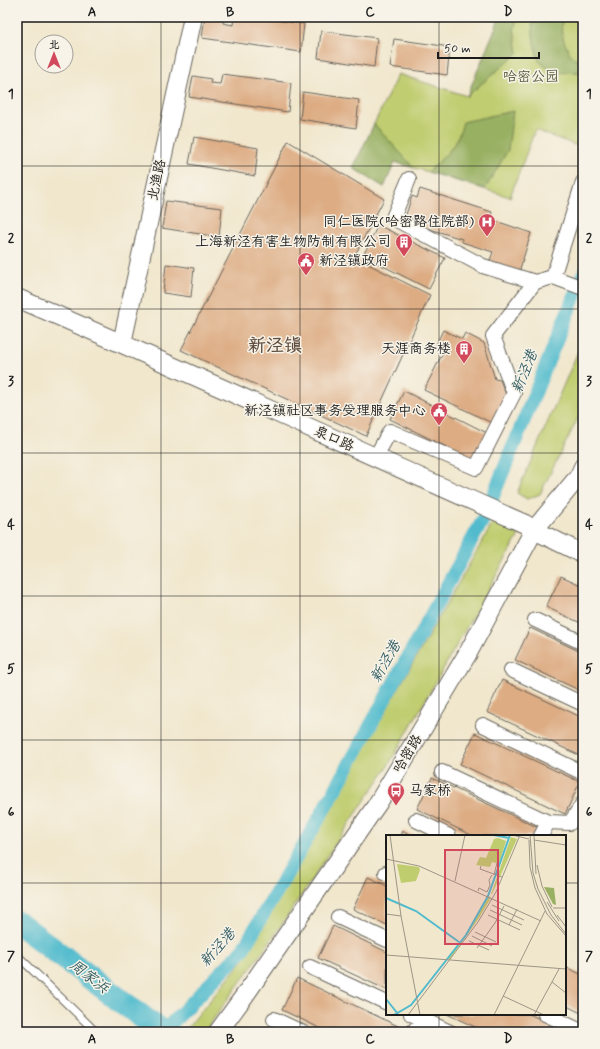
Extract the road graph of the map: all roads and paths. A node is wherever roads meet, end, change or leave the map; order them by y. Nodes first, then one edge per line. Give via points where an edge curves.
1 (193, 17) edge
2 (409, 179) dead end
3 (583, 182) edge
4 (553, 277) junction
5 (535, 282) junction
6 (583, 288) edge
7 (17, 298) edge
8 (122, 343) junction
9 (375, 458) junction
10 (583, 467) edge
11 (529, 527) junction
12 (583, 554) edge
13 (534, 620) dead end
14 (583, 643) edge
15 (510, 670) dead end
16 (583, 704) edge
17 (483, 725) dead end
18 (442, 772) dead end
19 (583, 773) edge
20 (583, 803) edge
21 (416, 820) dead end
22 (548, 822) junction
23 (447, 835) edge
24 (542, 835) edge
25 (338, 917) dead end
26 (386, 940) edge
27 (17, 955) edge
28 (310, 967) dead end
29 (386, 1003) edge
30 (547, 1015) edge
31 (421, 1016) edge
32 (274, 1019) dead end
33 (581, 1031) edge
34 (96, 1032) edge
35 (218, 1032) edge
36 (302, 1032) edge
37 (413, 1032) edge
38 (450, 1032) edge

1 - 8 street, 北渔路
2 - 5 street via 393,218 483,266
3 - 4 street
4 - 5 street
4 - 6 street
5 - 9 street via 493,336 514,393 476,468 390,431
7 - 8 street, 泉口路
8 - 9 street, 泉口路
9 - 11 street, 泉口路
10 - 11 street, 哈密路 via 579,476
11 - 12 street, 泉口路
11 - 35 street, 哈密路 via 468,653 378,803
13 - 14 street
15 - 16 street
17 - 19 street
18 - 22 street
20 - 22 street via 570,823
21 - 23 street
22 - 24 street
25 - 26 street
27 - 34 lane
28 - 29 street
30 - 33 street
31 - 37 street
31 - 38 street
32 - 36 street

